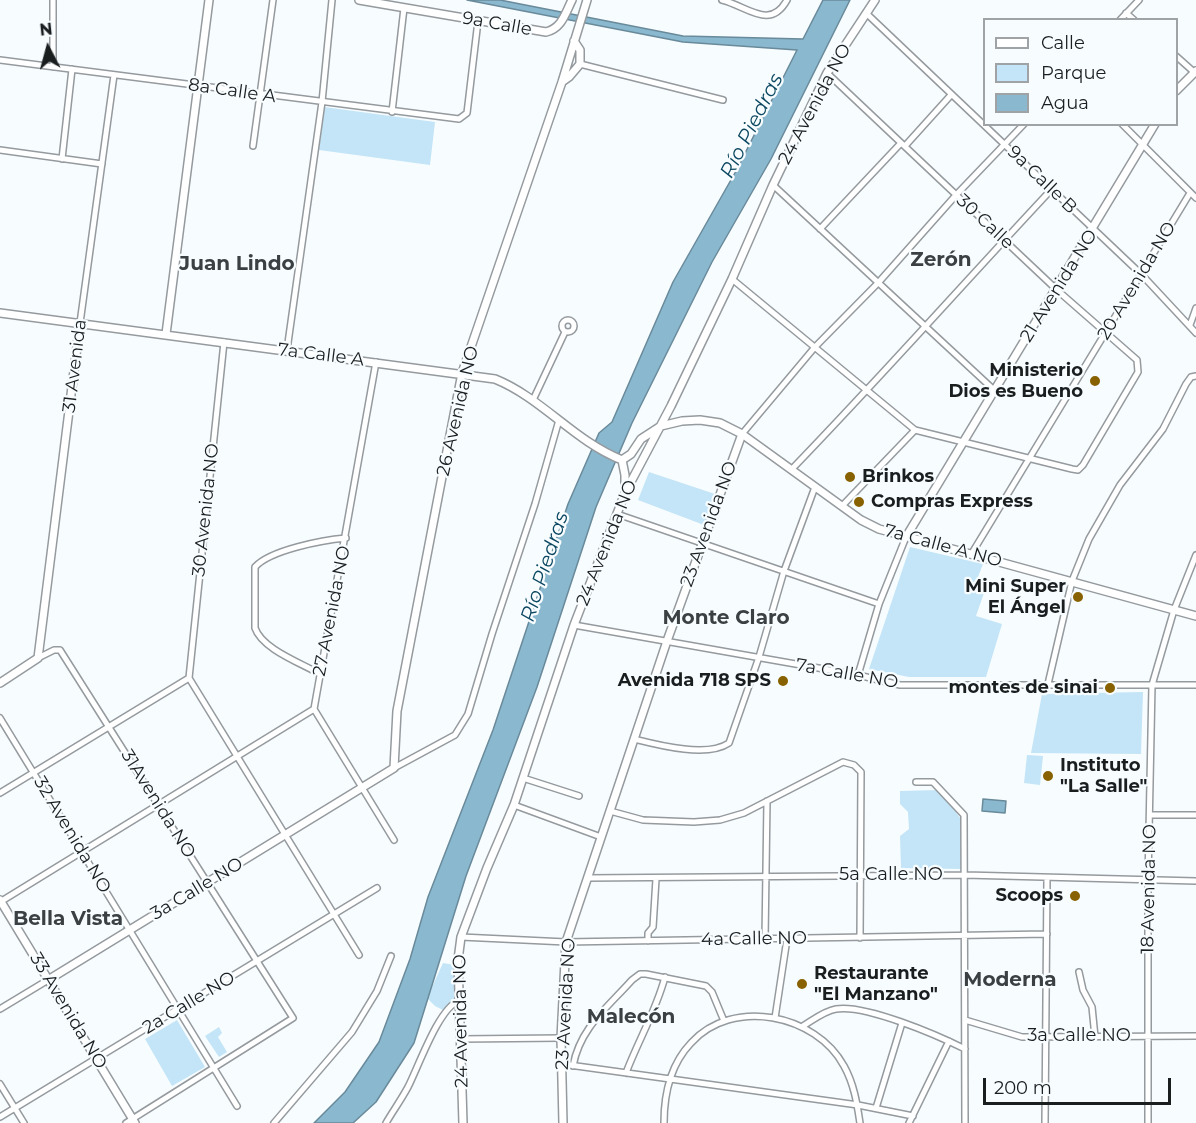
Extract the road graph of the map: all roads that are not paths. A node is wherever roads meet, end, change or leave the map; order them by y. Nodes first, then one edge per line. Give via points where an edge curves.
1 (53, 0) edge
2 (209, 0) edge
3 (273, 0) edge
4 (333, 0) edge
5 (359, 0) edge
6 (572, 0) edge
7 (588, 0) edge
8 (722, 0) edge
9 (787, 0) edge
10 (875, 0) edge
11 (1139, 0) edge
12 (404, 8) junction
13 (1126, 12) junction
14 (866, 13) junction
15 (1122, 18) edge
16 (1132, 18) edge
17 (478, 21) junction
18 (574, 41) junction
19 (1178, 59) edge
20 (0, 60) edge
21 (580, 64) junction
22 (53, 67) junction
23 (72, 69) junction
24 (827, 73) junction
25 (1196, 73) edge
26 (114, 75) junction
27 (562, 82) junction
28 (199, 86) junction
29 (1178, 90) edge
30 (259, 95) junction
31 (951, 95) junction
32 (723, 100) dead end
33 (322, 102) junction
34 (392, 112) junction
35 (983, 125) edge
36 (984, 126) edge
37 (1022, 126) edge
38 (1124, 126) edge
39 (1154, 126) edge
40 (903, 144) junction
41 (1005, 145) junction
42 (253, 146) dead end
43 (1144, 146) junction
44 (0, 150) edge
45 (62, 159) junction
46 (102, 164) junction
47 (773, 185) junction
48 (1050, 190) junction
49 (1190, 193) junction
50 (957, 194) junction
51 (1196, 198) edge
52 (820, 229) junction
53 (1093, 229) junction
54 (1004, 239) junction
55 (1142, 275) junction
56 (732, 279) junction
57 (878, 283) junction
58 (1057, 290) junction
59 (1196, 308) edge
60 (0, 313) edge
61 (80, 323) junction
62 (1190, 325) junction
63 (924, 326) junction
64 (565, 332) dead end
65 (1106, 333) junction
66 (1196, 333) edge
67 (166, 334) junction
68 (224, 342) junction
69 (815, 347) junction
70 (287, 350) junction
71 (376, 362) junction
72 (462, 373) junction
73 (1196, 376) edge
74 (994, 390) junction
75 (867, 391) junction
76 (533, 400) junction
77 (559, 420) junction
78 (661, 426) junction
79 (915, 430) junction
80 (742, 434) junction
81 (964, 443) junction
82 (1028, 458) junction
83 (620, 459) junction
84 (791, 470) junction
85 (815, 487) junction
86 (625, 493) junction
87 (842, 506) junction
88 (617, 514) junction
89 (906, 537) junction
90 (345, 538) junction
91 (701, 543) junction
92 (972, 553) junction
93 (1196, 555) edge
94 (784, 571) junction
95 (1072, 581) junction
96 (879, 604) junction
97 (1174, 610) junction
98 (1196, 616) edge
99 (574, 625) junction
100 (667, 641) junction
101 (759, 657) junction
102 (38, 658) junction
103 (320, 674) junction
104 (858, 675) junction
105 (189, 678) junction
106 (0, 683) edge
107 (1048, 684) junction
108 (1152, 685) junction
109 (1196, 685) edge
110 (314, 709) junction
111 (0, 718) edge
112 (108, 726) junction
113 (634, 739) junction
114 (237, 755) junction
115 (394, 768) junction
116 (33, 772) junction
117 (523, 778) junction
118 (916, 782) dead end
119 (362, 788) junction
120 (0, 793) edge
121 (579, 796) dead end
122 (767, 801) junction
123 (514, 805) junction
124 (159, 806) junction
125 (610, 811) junction
126 (1150, 815) junction
127 (1196, 815) edge
128 (286, 836) junction
129 (601, 837) junction
130 (394, 840) dead end
131 (81, 851) junction
132 (861, 875) junction
133 (965, 875) junction
134 (766, 876) junction
135 (586, 878) junction
136 (1047, 878) junction
137 (656, 879) junction
138 (1148, 880) junction
139 (1196, 881) edge
140 (208, 883) junction
141 (377, 888) dead end
142 (0, 901) edge
143 (334, 915) junction
144 (653, 927) junction
145 (130, 930) junction
146 (1047, 934) junction
147 (965, 937) junction
148 (461, 938) junction
149 (860, 938) junction
150 (765, 939) junction
151 (787, 939) junction
152 (648, 941) junction
153 (657, 941) junction
154 (566, 942) junction
155 (359, 956) dead end
156 (391, 956) dead end
157 (257, 961) junction
158 (1079, 972) dead end
159 (665, 977) junction
160 (48, 980) junction
161 (459, 1001) junction
162 (0, 1009) edge
163 (178, 1010) junction
164 (775, 1018) junction
165 (965, 1020) junction
166 (724, 1021) junction
167 (902, 1023) junction
168 (803, 1026) junction
169 (1149, 1036) junction
170 (1196, 1036) edge
171 (1046, 1037) junction
172 (1095, 1037) junction
173 (561, 1038) junction
174 (461, 1039) junction
175 (950, 1041) junction
176 (965, 1049) junction
177 (96, 1059) junction
178 (562, 1064) junction
179 (573, 1066) junction
180 (214, 1068) junction
181 (626, 1074) junction
182 (669, 1080) junction
183 (0, 1084) edge
184 (858, 1105) junction
185 (237, 1106) dead end
186 (15, 1108) junction
187 (876, 1108) junction
188 (912, 1116) junction
189 (0, 1117) edge
190 (132, 1122) edge
191 (24, 1123) edge
192 (274, 1123) edge
193 (386, 1123) edge
194 (464, 1123) edge
195 (563, 1123) edge
196 (664, 1123) edge
197 (860, 1123) edge
198 (909, 1123) edge
199 (965, 1123) edge
200 (1045, 1123) edge
201 (1148, 1123) edge

1 - 22 street
2 - 28 street
3 - 30 street
4 - 33 street
5 - 12 street, 9a Calle
6 - 17 street, 9a Calle via 561,24 546,32
7 - 18 street, 26 Avenida NO
8 - 9 street via 760,15 775,15
10 - 14 street, 24 Avenida NO
11 - 13 street
12 - 17 street, 9a Calle
12 - 34 street
13 - 15 street
13 - 16 street
14 - 24 street, 24 Avenida NO
14 - 31 street, 9a Calle B
17 - 34 street, 8a Calle A via 464,117
18 - 21 street via 580,50
18 - 27 street, 26 Avenida NO
19 - 25 street
20 - 22 street, 8a Calle A
21 - 27 street
21 - 32 street
22 - 23 street, 8a Calle A
23 - 26 street, 8a Calle A
23 - 45 street
24 - 40 street, 30 Calle
24 - 47 street, 24 Avenida NO
25 - 29 street
26 - 28 street, 8a Calle A
26 - 46 street, 31 Avenida
27 - 72 street, 26 Avenida NO
28 - 30 street, 8a Calle A
28 - 67 street
30 - 33 street, 8a Calle A
30 - 42 street
31 - 35 street, 9a Calle B
31 - 40 street
33 - 34 street, 8a Calle A
33 - 70 street
36 - 41 street, 9a Calle B
37 - 41 street, 23 Avenida NO
38 - 43 street
39 - 43 street, 21 Avenida NO
40 - 50 street, 30 Calle
40 - 52 street
41 - 48 street, 9a Calle B
41 - 50 street, 23 Avenida NO
43 - 49 street
43 - 53 street, 21 Avenida NO
44 - 45 street
45 - 46 street
46 - 61 street, 31 Avenida
47 - 52 street
47 - 56 street, 24 Avenida NO
48 - 53 street, 9a Calle B
48 - 54 street
49 - 51 street
49 - 55 street, 20 Avenida NO
50 - 54 street, 30 Calle
50 - 57 street, 23 Avenida NO
52 - 57 street
53 - 55 street, 9a Calle B
53 - 58 street, 21 Avenida NO
54 - 58 street, 30 Calle
54 - 63 street
55 - 62 street, 9a Calle B
55 - 65 street, 20 Avenida NO
56 - 69 street
56 - 78 street, 24 Avenida NO
57 - 63 street
57 - 69 street, 23 Avenida NO
58 - 65 street, 30 Calle
58 - 74 street, 21 Avenida NO
59 - 62 street
60 - 61 street, 7a Calle A
61 - 67 street, 7a Calle A
61 - 102 street, 31 Avenida
62 - 66 street, 9a Calle B
63 - 74 street
63 - 75 street
64 - 76 street
65 - 82 street, 20 Avenida NO
65 - 82 street, 30 Calle via 1137,360 1138,372 1083,465 1078,470
67 - 68 street, 7a Calle A
68 - 70 street, 7a Calle A
68 - 105 street, 30 Avenida NO
69 - 75 street
69 - 80 street, 23 Avenida NO
70 - 71 street, 7a Calle A
71 - 72 street, 7a Calle A
71 - 90 street, 27 Avenida NO
72 - 76 street, 7a Calle A via 495,379
72 - 115 street, 26 Avenida NO via 397,711
73 - 95 street via 1186,384 1163,429 1120,485 1089,539
74 - 81 street, 21 Avenida NO
75 - 79 street
75 - 84 street
76 - 77 street, 7a Calle A
77 - 83 street, 7a Calle A via 591,445
77 - 115 street via 468,714 455,735
78 - 80 street, 7a Calle A NO via 700,420 720,423
78 - 83 street, 7a Calle A NO via 641,439 631,454
78 - 86 street, 24 Avenida NO
79 - 81 street
79 - 87 street
80 - 84 street, 7a Calle A NO
80 - 91 street, 23 Avenida NO
81 - 82 street
81 - 89 street, 21 Avenida NO
82 - 92 street, 20 Avenida NO
83 - 86 street
84 - 85 street, 7a Calle A NO
85 - 87 street, 7a Calle A NO
85 - 94 street
86 - 88 street, 24 Avenida NO
87 - 89 street, 7a Calle A NO via 879,530
88 - 91 street
88 - 99 street, 24 Avenida NO
89 - 92 street, 7a Calle A NO
89 - 96 street, 21 Avenida NO
90 - 103 street, 27 Avenida NO
90 - 103 street via 270,556 255,567 255,628 261,640
91 - 94 street
91 - 100 street, 23 Avenida NO
92 - 95 street, 7a Calle A NO
93 - 97 street, 18 Avenida NO
94 - 96 street
94 - 101 street
95 - 97 street, 7a Calle A NO
95 - 107 street
96 - 104 street, 21 Avenida NO
97 - 98 street, 7a Calle A NO
97 - 108 street, 18 Avenida NO
99 - 100 street, 7a Calle NO
99 - 117 street, 24 Avenida NO
100 - 101 street, 7a Calle NO
100 - 113 street, 23 Avenida NO
101 - 104 street, 7a Calle NO
101 - 113 street via 729,743 697,749
102 - 106 street
102 - 112 street, 31Avenida NO via 60,650
103 - 110 street, 27 Avenida NO
104 - 107 street, 7a Calle NO via 900,685
105 - 112 street
105 - 114 street
107 - 108 street, 7a Calle NO
108 - 109 street, 7a Calle NO
108 - 126 street, 18 Avenida NO
110 - 114 street
110 - 119 street
111 - 116 street, 32 Avenida NO
112 - 116 street
112 - 124 street, 31Avenida NO
113 - 125 street, 23 Avenida NO
114 - 124 street
114 - 128 street
115 - 119 street, 3a Calle NO
116 - 120 street
116 - 131 street, 32 Avenida NO
117 - 121 street
117 - 123 street, 24 Avenida NO
118 - 133 street via 933,782 964,815
119 - 128 street, 3a Calle NO
119 - 130 street
122 - 125 street via 720,820 694,822 643,820
122 - 132 street via 843,762 854,765 861,772
122 - 134 street
123 - 129 street
123 - 148 street, 24 Avenida NO
124 - 131 street
124 - 140 street, 31Avenida NO
125 - 129 street, 23 Avenida NO
126 - 127 street
126 - 138 street, 18 Avenida NO
128 - 140 street, 3a Calle NO
128 - 143 street
129 - 135 street, 23 Avenida NO
131 - 142 street
131 - 145 street, 32 Avenida NO
132 - 133 street, 5a Calle NO
132 - 134 street, 5a Calle NO
132 - 149 street
133 - 136 street, 5a Calle NO
133 - 147 street
134 - 137 street, 5a Calle NO
134 - 150 street
135 - 137 street, 5a Calle NO
135 - 154 street, 23 Avenida NO
136 - 138 street, 5a Calle NO
136 - 146 street
137 - 144 street
138 - 139 street, 5a Calle NO
138 - 169 street, 18 Avenida NO
140 - 145 street, 3a Calle NO
140 - 157 street, 31Avenida NO
141 - 143 street, 2a Calle NO
142 - 160 street, 33 Avenida NO
143 - 155 street
143 - 157 street, 2a Calle NO
144 - 152 street
144 - 153 street
145 - 160 street, 3a Calle NO
145 - 163 street, 32 Avenida NO
146 - 147 street, 4a Calle NO
146 - 171 street
147 - 149 street, 4a Calle NO
147 - 165 street
148 - 154 street, 4a Calle NO
148 - 161 street, 24 Avenida NO
149 - 151 street, 4a Calle NO
150 - 151 street, 4a Calle NO
150 - 153 street, 4a Calle NO
151 - 164 street
152 - 153 street, 4a Calle NO
152 - 154 street, 4a Calle NO
154 - 173 street, 23 Avenida NO
156 - 192 street via 377,991 351,1032
157 - 163 street, 2a Calle NO
157 - 180 street, 31Avenida NO via 293,1018
158 - 172 street via 1092,1007
159 - 166 street via 709,988
159 - 179 street via 640,974 632,980 588,1028 576,1049
159 - 181 street via 660,998
160 - 162 street, 3a Calle NO
160 - 177 street, 33 Avenida NO
161 - 174 street, 24 Avenida NO
161 - 193 street via 437,1024
163 - 177 street, 2a Calle NO
163 - 180 street, 32 Avenida NO
164 - 166 street
164 - 168 street
165 - 171 street, 3a Calle NO via 1022,1037
165 - 176 street
166 - 182 street via 707,1028 690,1043
167 - 168 street via 844,1008
167 - 175 street
167 - 187 street
168 - 184 street via 831,1048 843,1065
169 - 170 street, 3a Calle NO
169 - 172 street, 3a Calle NO
169 - 201 street, 18 Avenida NO
171 - 172 street, 3a Calle NO
171 - 200 street
173 - 174 street
173 - 178 street, 23 Avenida NO
174 - 194 street, 24 Avenida NO
175 - 176 street
175 - 188 street
176 - 199 street
177 - 186 street, 2a Calle NO
177 - 190 street, 33 Avenida NO
178 - 179 street
178 - 195 street, 23 Avenida NO
179 - 181 street
180 - 185 street, 32 Avenida NO
180 - 190 street
181 - 182 street
182 - 184 street
182 - 196 street
183 - 186 street
184 - 187 street
184 - 197 street
186 - 189 street, 2a Calle NO
186 - 191 street
187 - 188 street
188 - 198 street

